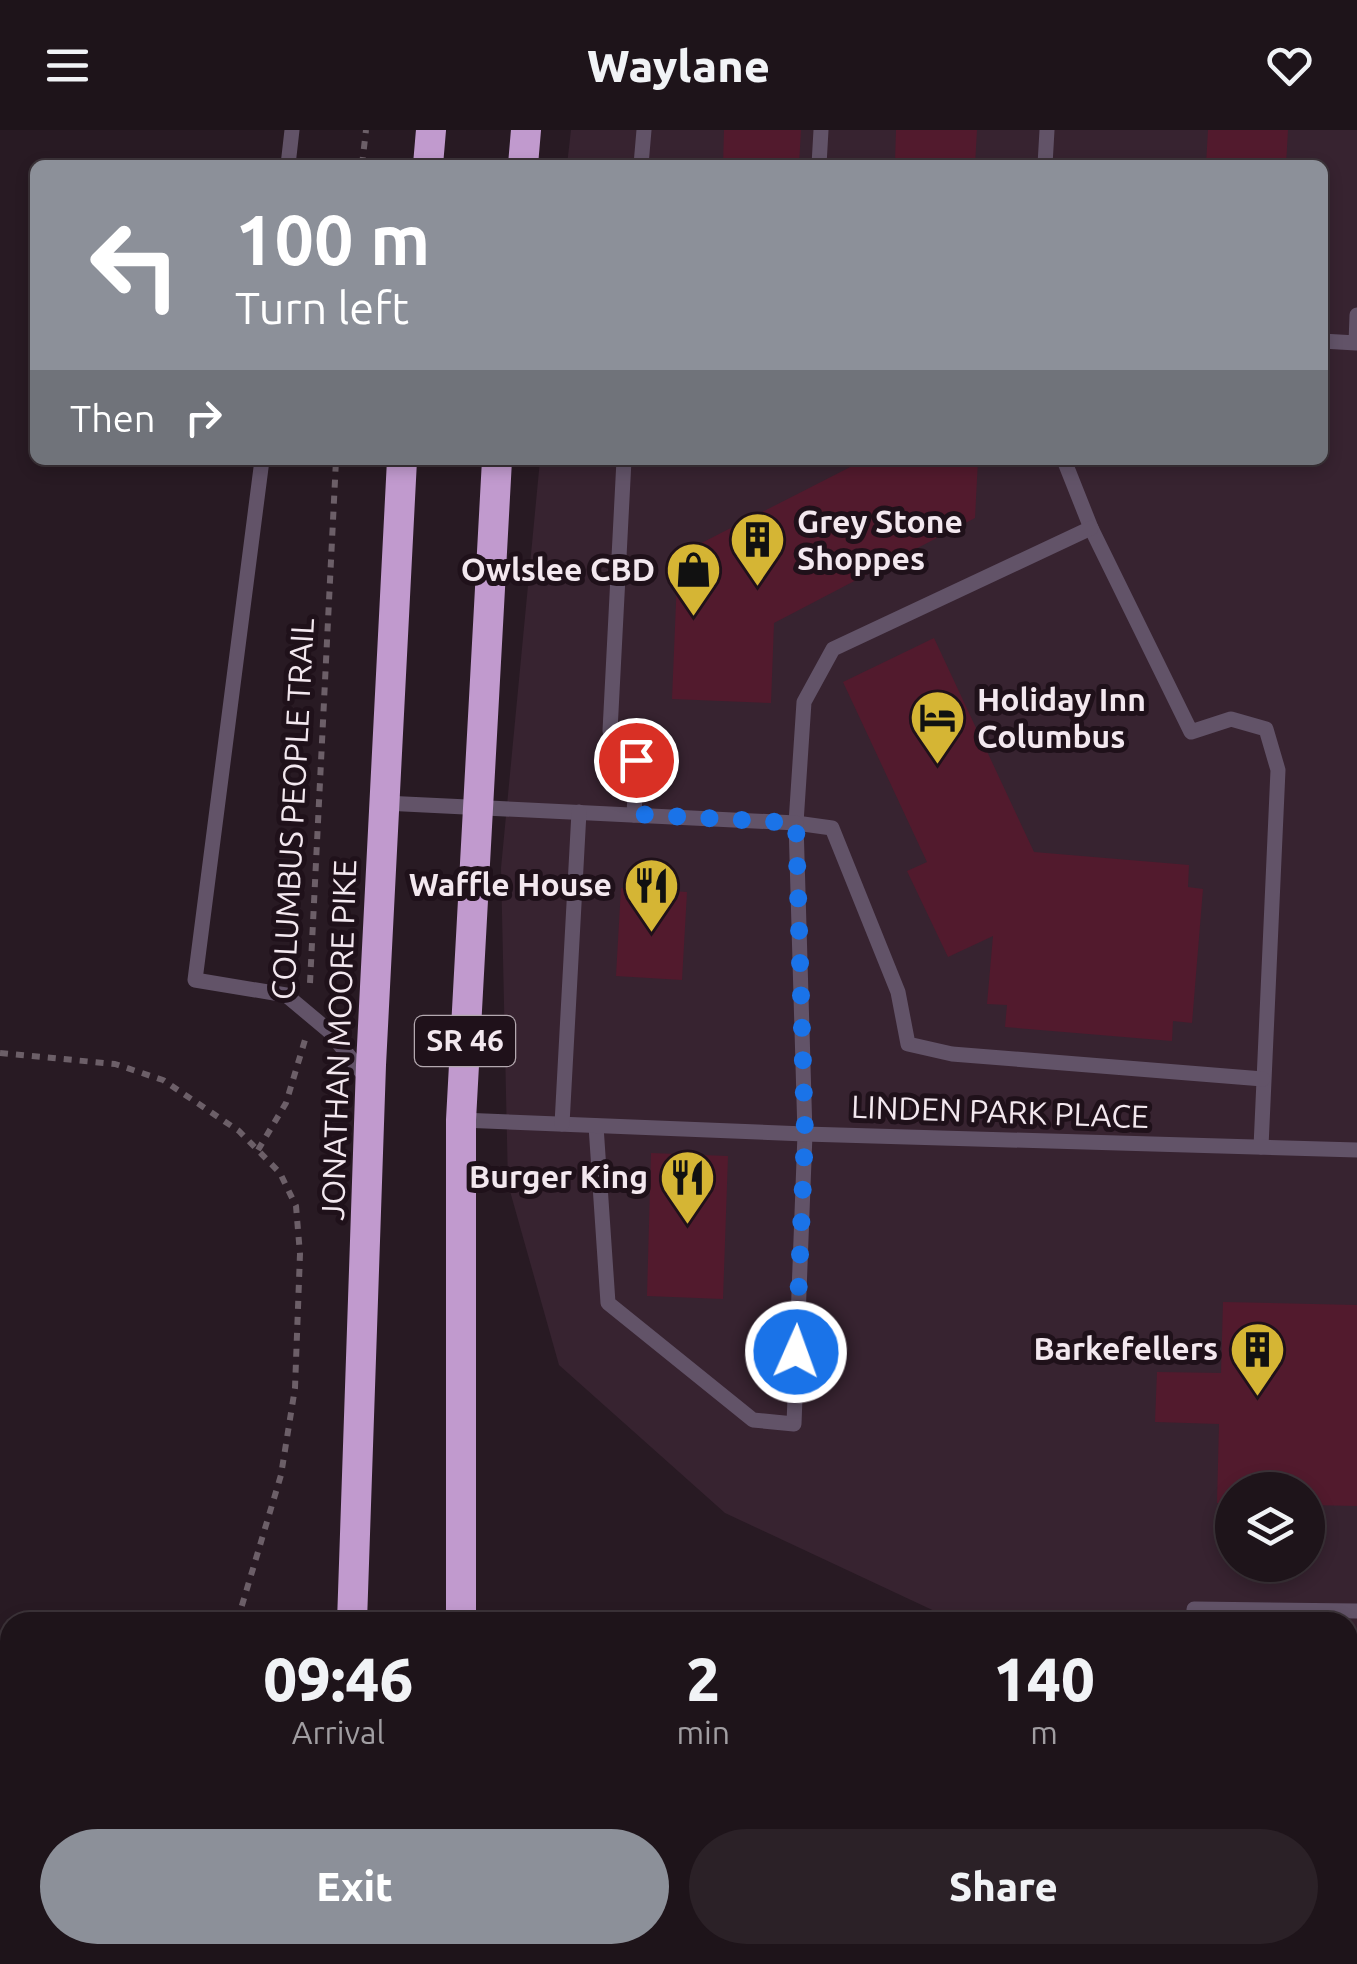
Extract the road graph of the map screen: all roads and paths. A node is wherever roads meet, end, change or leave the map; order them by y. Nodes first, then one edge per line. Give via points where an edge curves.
1 (292, 130) edge
2 (366, 130) edge
3 (431, 130) edge
4 (526, 130) edge
5 (644, 130) edge
6 (821, 130) edge
7 (1047, 130) edge
8 (289, 160) edge
9 (363, 160) edge
10 (428, 160) edge
11 (523, 160) edge
12 (642, 160) edge
13 (819, 160) edge
14 (1044, 160) edge
15 (1357, 317) edge
16 (1328, 341) edge
17 (261, 465) edge
18 (336, 465) edge
19 (402, 465) edge
20 (497, 465) edge
21 (624, 465) edge
22 (1066, 465) edge
23 (1090, 528) junction
24 (384, 803) junction
25 (478, 806) junction
26 (579, 812) junction
27 (634, 814) junction
28 (796, 823) junction
29 (308, 1012) junction
30 (0, 1053) edge
31 (1263, 1079) junction
32 (371, 1083) junction
33 (461, 1120) junction
34 (562, 1124) junction
35 (596, 1126) junction
36 (805, 1134) junction
37 (1261, 1147) junction
38 (258, 1150) junction
39 (1357, 1150) edge
40 (1357, 1611) edge
41 (240, 1612) edge
42 (352, 1612) edge
43 (461, 1612) edge
44 (1194, 1612) edge

1 - 8 lane
2 - 9 path
3 - 10 highway
4 - 11 highway
5 - 12 lane
6 - 13 lane
7 - 14 lane
15 - 16 lane via 1356,343
17 - 29 lane via 195,980 286,995
18 - 29 path, COLUMBUS PEOPLE TRAIL
19 - 24 highway, JONATHAN MOORE PIKE / SR 46
20 - 25 highway, SR 46
21 - 27 lane via 610,730 638,732
22 - 23 lane
23 - 28 lane via 832,649 804,702
23 - 31 lane via 1191,732 1231,720 1266,729 1278,770
24 - 25 lane
24 - 32 highway, JONATHAN MOORE PIKE / SR 46
25 - 26 lane
25 - 33 highway, SR 46
26 - 27 lane
26 - 34 lane
27 - 28 lane
28 - 31 lane via 832,828 898,992 908,1044 952,1054
28 - 36 lane
29 - 32 lane
29 - 38 path, COLUMBUS PEOPLE TRAIL via 286,1103
30 - 38 path via 115,1064 163,1080
31 - 37 lane
32 - 42 highway, JONATHAN MOORE PIKE / SR 46
33 - 34 lane, LINDEN PARK PLACE
33 - 43 highway, SR 46
34 - 35 lane, LINDEN PARK PLACE
35 - 36 lane, LINDEN PARK PLACE
35 - 36 lane via 608,1303 753,1420 794,1424
36 - 37 lane, LINDEN PARK PLACE
37 - 39 lane, LINDEN PARK PLACE
38 - 41 path via 280,1173 296,1206 296,1368 280,1475
40 - 44 lane

